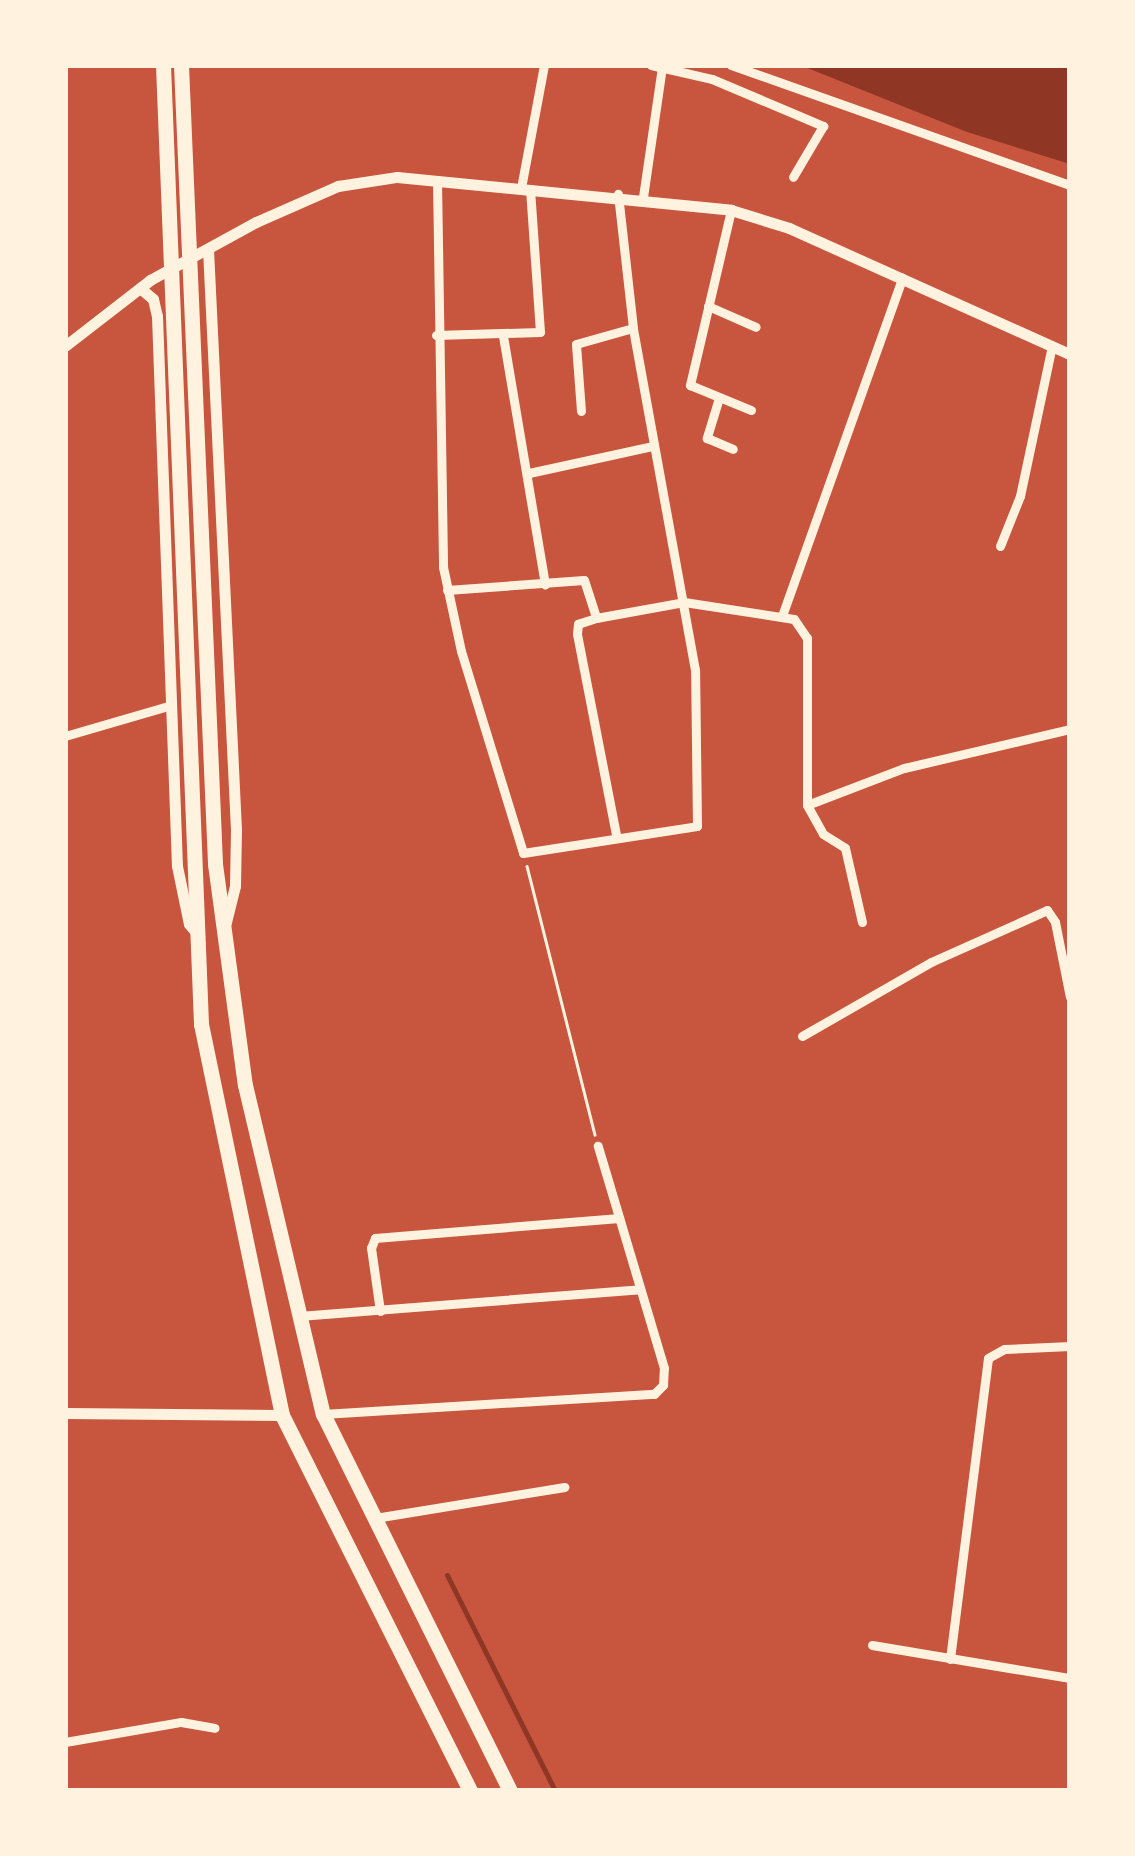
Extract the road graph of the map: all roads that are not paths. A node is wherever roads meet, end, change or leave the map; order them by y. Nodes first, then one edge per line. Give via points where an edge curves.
1 (162, 65) edge
2 (182, 65) edge
3 (544, 65) edge
4 (732, 65) edge
5 (658, 66) edge
6 (793, 177) dead end
7 (437, 180) junction
8 (1070, 185) edge
9 (525, 188) junction
10 (618, 194) junction
11 (644, 197) junction
12 (731, 210) junction
13 (208, 249) junction
14 (902, 278) junction
15 (140, 288) junction
16 (708, 306) junction
17 (756, 327) dead end
18 (633, 328) junction
19 (436, 335) junction
20 (503, 336) junction
21 (65, 346) edge
22 (1052, 346) junction
23 (1070, 354) edge
24 (718, 401) junction
25 (751, 410) dead end
26 (581, 411) dead end
27 (653, 446) junction
28 (733, 448) dead end
29 (528, 473) junction
30 (1000, 546) dead end
31 (545, 584) junction
32 (447, 590) junction
33 (684, 602) junction
34 (783, 613) junction
35 (596, 618) junction
36 (172, 705) junction
37 (1070, 729) edge
38 (65, 736) edge
39 (807, 805) junction
40 (616, 835) junction
41 (862, 922) dead end
42 (224, 932) junction
43 (199, 936) junction
44 (1065, 948) edge
45 (1070, 997) edge
46 (802, 1036) dead end
47 (598, 1146) road end
48 (619, 1218) junction
49 (640, 1289) junction
50 (380, 1311) junction
51 (296, 1316) junction
52 (1070, 1346) edge
53 (65, 1413) edge
54 (323, 1414) junction
55 (282, 1415) junction
56 (564, 1487) dead end
57 (375, 1518) junction
58 (872, 1645) dead end
59 (950, 1659) junction
60 (1070, 1678) edge
61 (214, 1728) dead end
62 (65, 1742) edge
63 (470, 1791) edge
64 (510, 1791) edge

1 - 43 main road
2 - 42 main road
3 - 9 street
4 - 8 street
5 - 6 street via 727,84 823,126
5 - 11 street
7 - 9 street
7 - 13 street via 377,178 338,186
7 - 19 street
9 - 10 street
9 - 20 street via 542,327 532,336
10 - 11 street
10 - 18 street
11 - 12 street
12 - 14 street
12 - 16 street
13 - 15 street
13 - 42 street via 236,829 235,886
14 - 22 street
14 - 34 street
15 - 21 street
15 - 36 street via 153,299 157,316
16 - 17 street
16 - 24 street via 690,385
18 - 26 street via 576,344
18 - 27 street
19 - 20 street
19 - 32 street
20 - 29 street
22 - 23 street
22 - 30 street via 1020,496
24 - 25 street
24 - 28 street via 706,438
27 - 29 street
27 - 33 street
29 - 31 street
31 - 32 street
31 - 35 street via 586,580
32 - 40 street via 524,853
33 - 34 street
33 - 35 street
33 - 40 street via 700,744 698,826
34 - 39 street via 807,638
35 - 40 street via 578,624 577,634
36 - 38 street
36 - 43 street via 177,866 189,924
37 - 39 street via 904,768
39 - 41 street via 822,834 845,848
42 - 51 main road via 245,1085
43 - 55 main road via 201,1024
44 - 45 street
44 - 46 street via 1047,910 930,962
47 - 48 street
48 - 49 street
48 - 50 street via 375,1238
49 - 50 street
49 - 54 street via 664,1368 664,1385 654,1394
50 - 51 street
51 - 54 main road
52 - 59 street via 1004,1349 988,1358
53 - 55 street
54 - 57 main road
55 - 63 main road
56 - 57 street
57 - 64 main road
58 - 59 street
59 - 60 street
61 - 62 street via 181,1722

